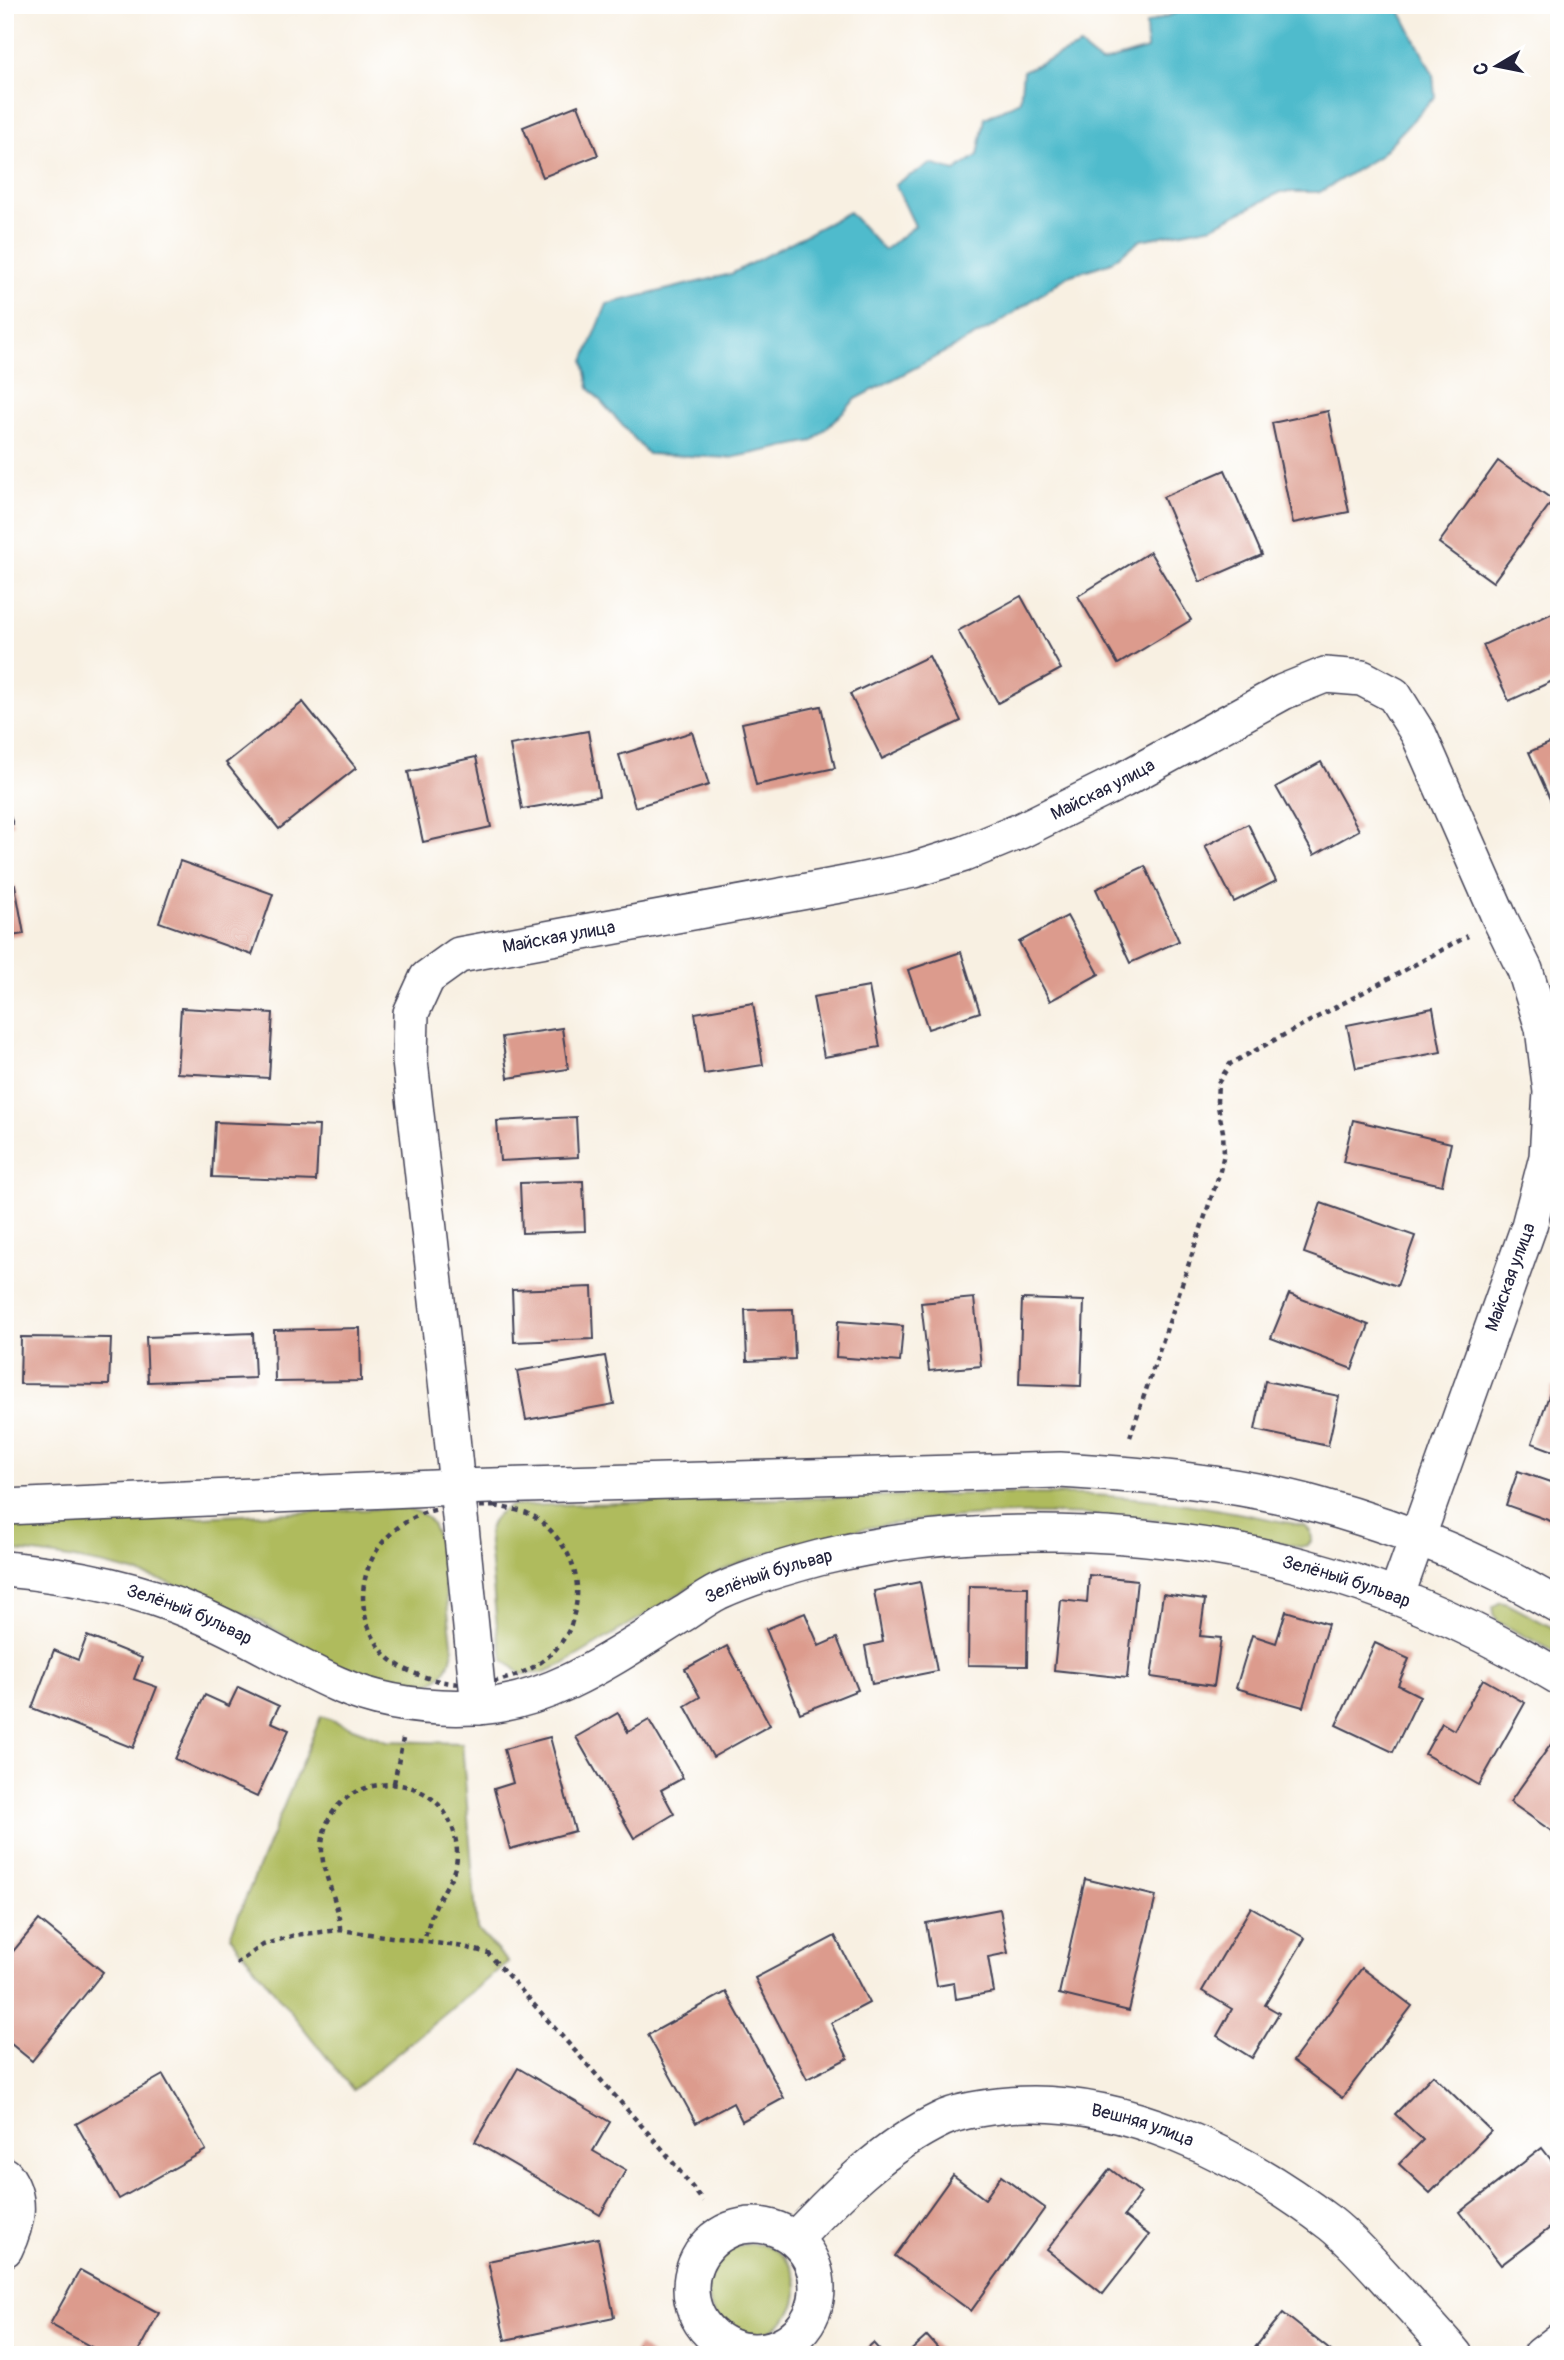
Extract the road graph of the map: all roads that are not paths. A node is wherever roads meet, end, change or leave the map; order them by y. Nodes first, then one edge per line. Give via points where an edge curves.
1 (457, 1487) junction
2 (5, 1507) edge
3 (1418, 1538) junction
4 (5, 1569) edge
5 (1396, 1597) junction
6 (1559, 1606) edge
7 (1559, 1677) edge
8 (479, 1707) junction
9 (5, 2175) edge
10 (795, 2239) dead end
11 (5, 2249) edge
12 (1559, 2342) edge
13 (1455, 2355) edge
14 (1541, 2355) edge

1 - 2 street
1 - 3 street via 1060,1470 1223,1486 1317,1505
1 - 3 street, Майская улица via 410,1061 411,1013 427,978 458,956 845,884 964,854 1123,780 1283,692 1325,676 1362,678 1394,695 1419,735 1525,970 1543,1028 1551,1092 1547,1157 1529,1226
1 - 8 street, Майская улица
3 - 5 street, Майская улица
3 - 6 street via 1489,1568
4 - 8 street, Зелёный бульвар via 145,1594 246,1636 341,1686 437,1708
5 - 7 street, Зелёный бульвар via 1462,1625
5 - 8 street, Зелёный бульвар via 1301,1566 1132,1537 1059,1533 910,1540 783,1567 718,1592 571,1682 524,1700
9 - 11 street via 17,2206 15,2230
10 - 13 street, Вешняя улица via 875,2163 944,2118 1005,2105 1059,2105 1122,2117 1189,2140 1282,2190 1333,2226 1373,2264
12 - 14 street

